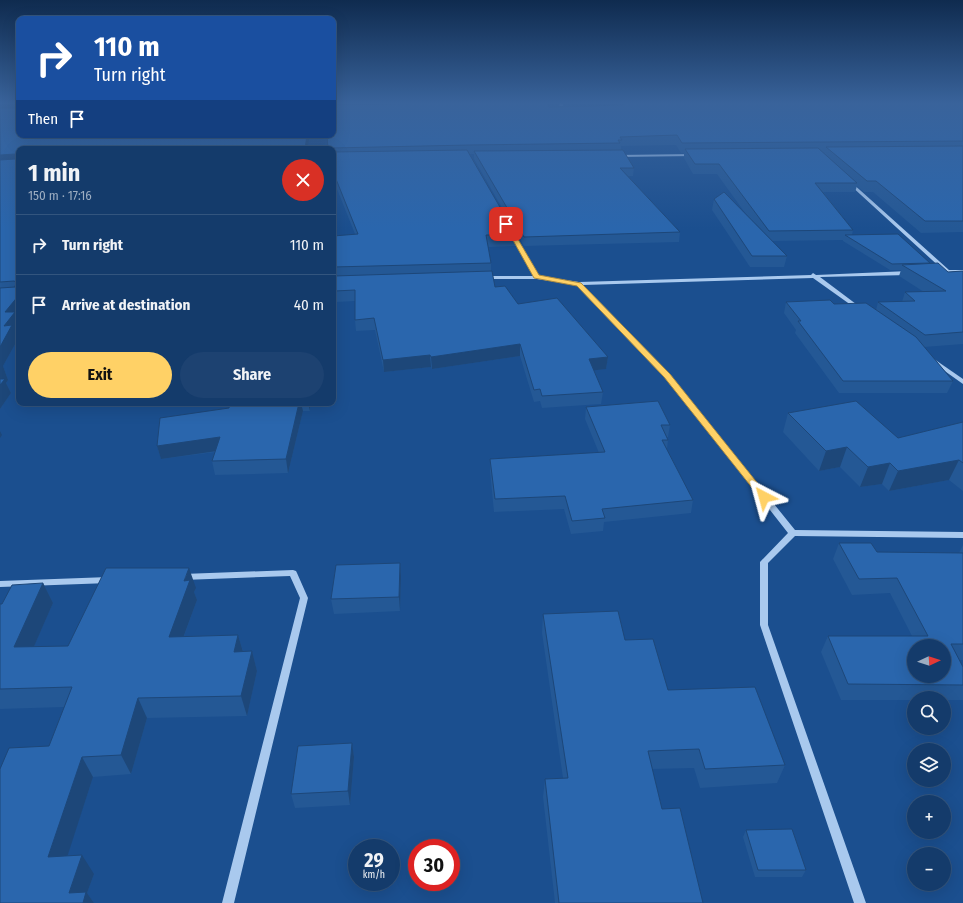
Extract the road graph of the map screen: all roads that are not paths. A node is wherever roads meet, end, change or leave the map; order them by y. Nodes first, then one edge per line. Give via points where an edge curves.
1 (698, 155) edge
2 (611, 156) edge
3 (847, 181) edge
4 (510, 230) edge
5 (963, 271) edge
6 (916, 272) edge
7 (932, 272) edge
8 (948, 272) junction
9 (813, 275) junction
10 (537, 277) junction
11 (476, 279) edge
12 (579, 284) junction
13 (863, 312) edge
14 (927, 356) edge
15 (963, 382) edge
16 (793, 533) junction
17 (963, 535) edge
18 (174, 577) edge
19 (119, 579) edge
20 (0, 584) edge
21 (228, 903) edge
22 (860, 903) edge

1 - 2 street
3 - 8 street
4 - 10 street
5 - 8 street
6 - 9 street
7 - 8 street
9 - 12 street
9 - 13 street
10 - 11 street
10 - 12 street
12 - 16 street via 667,375
14 - 15 street
16 - 17 street
16 - 22 street via 764,562 764,625
18 - 21 street via 293,573 304,598
19 - 20 street

